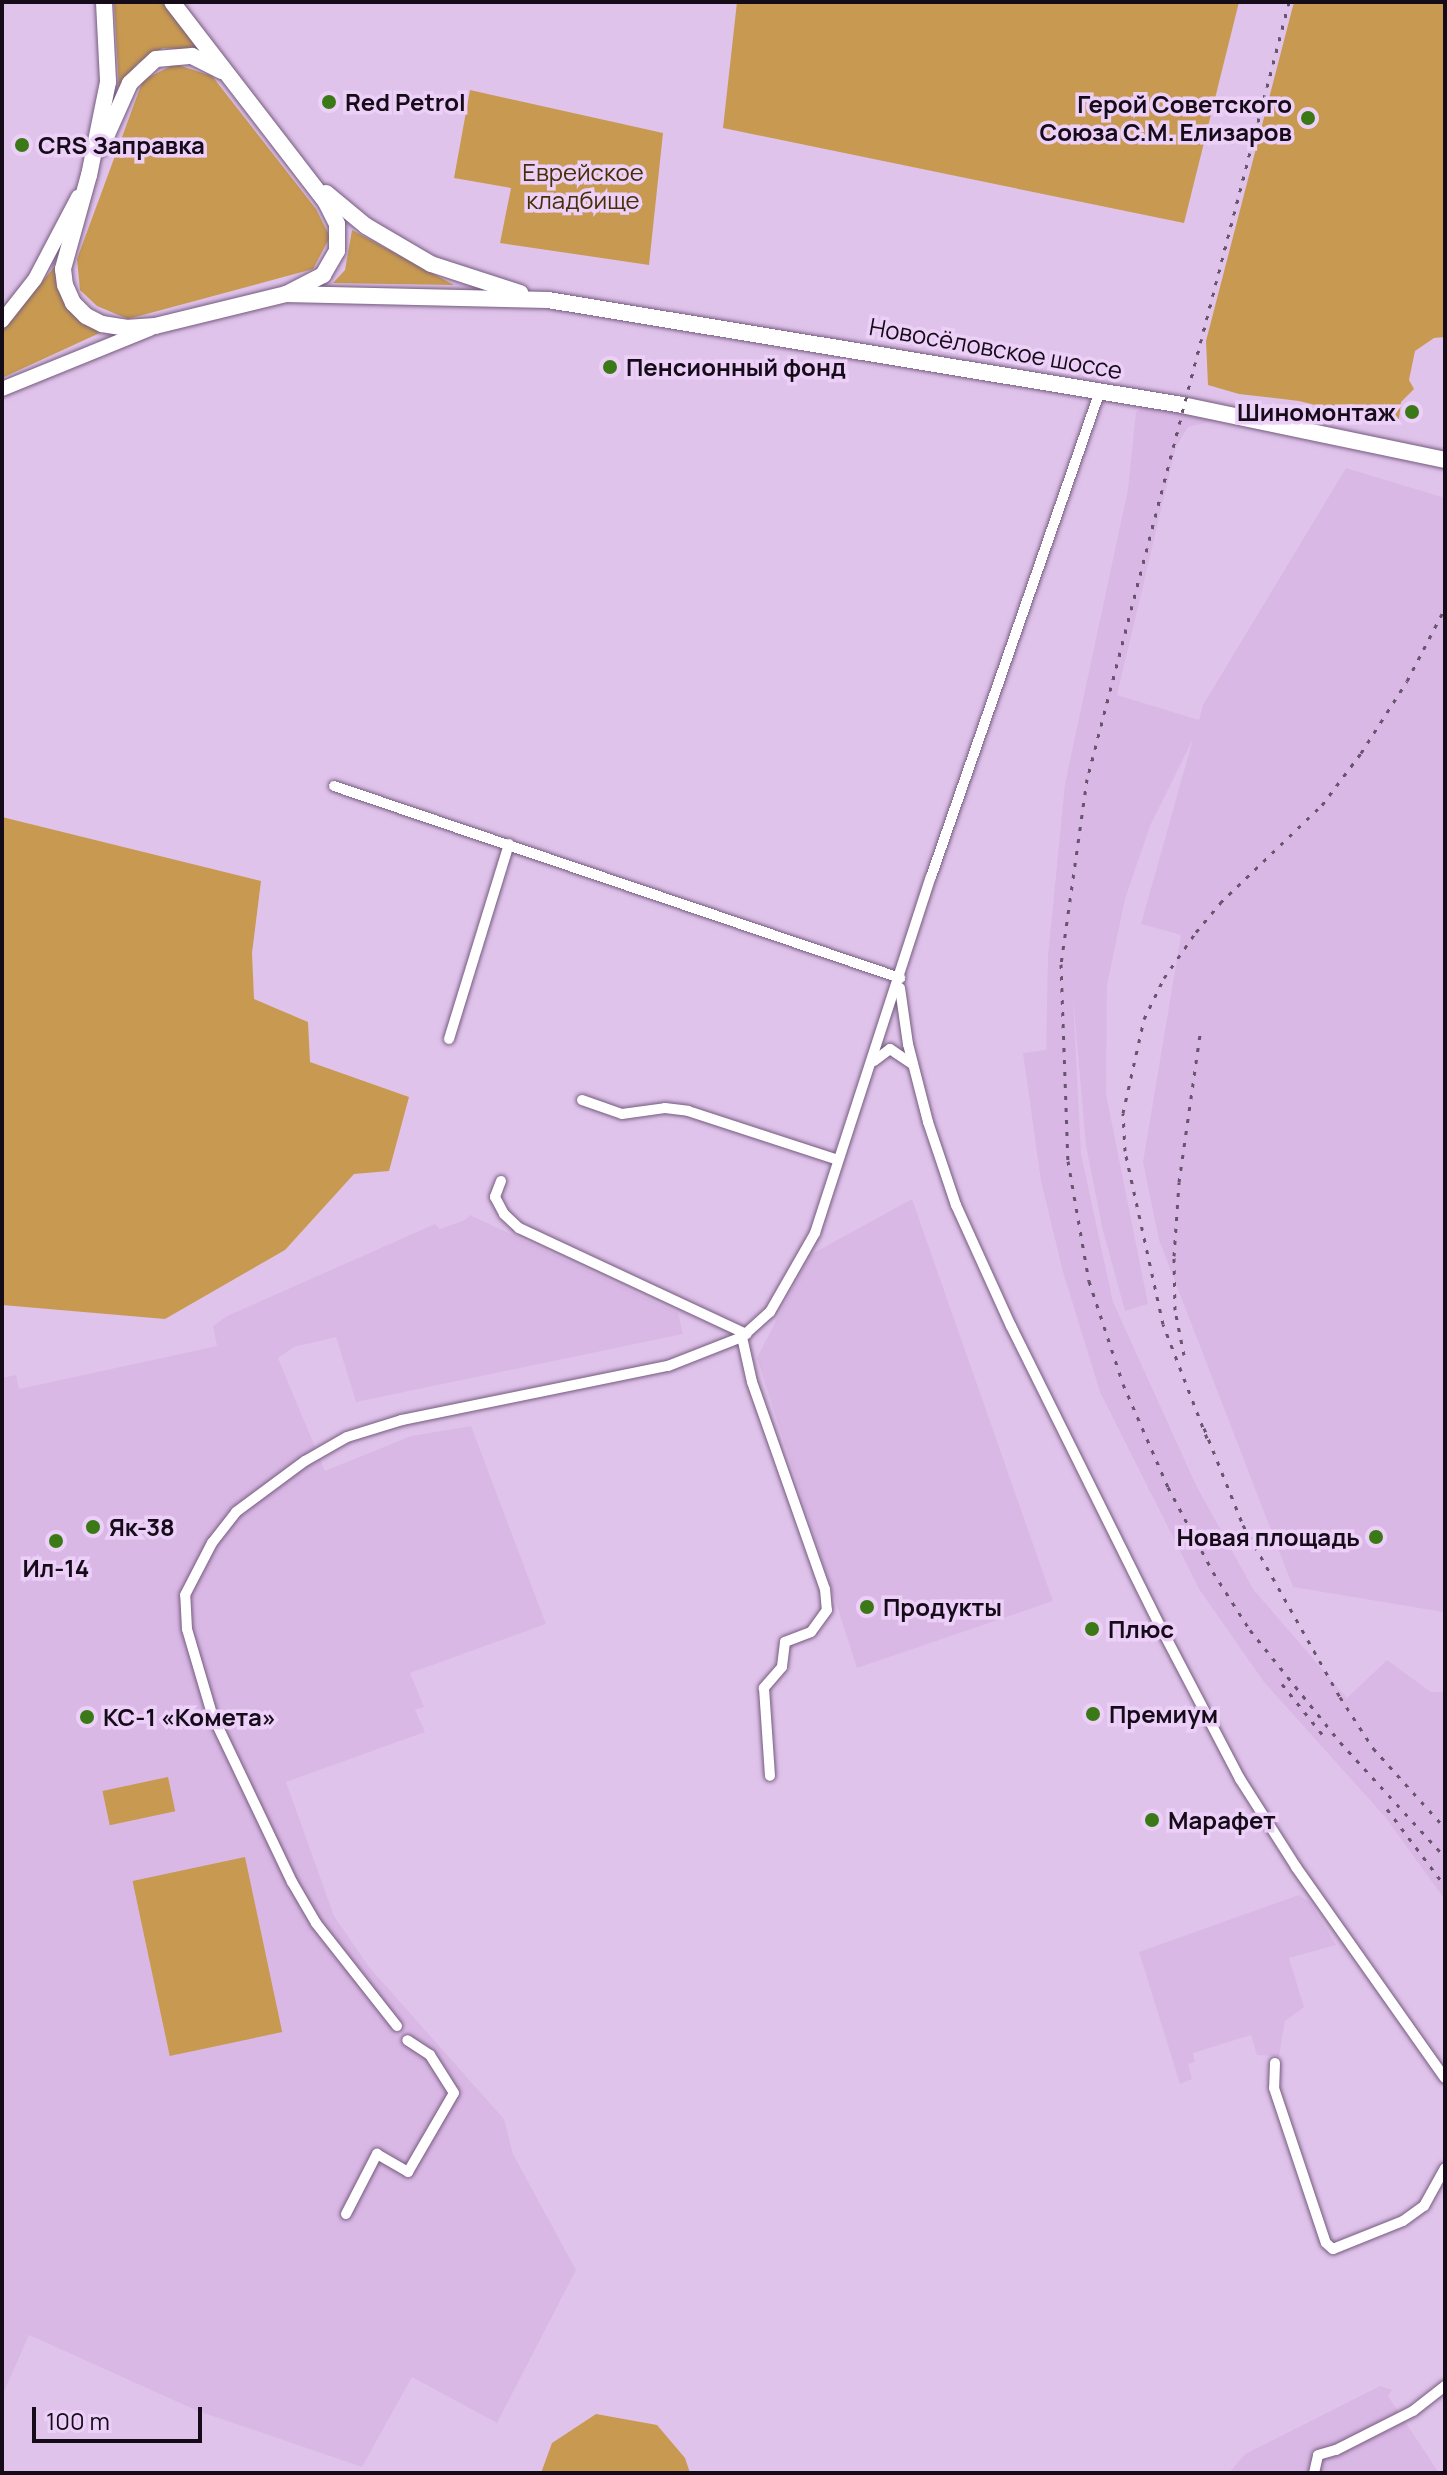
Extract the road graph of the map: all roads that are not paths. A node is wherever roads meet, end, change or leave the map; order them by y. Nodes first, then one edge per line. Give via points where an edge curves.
1 (104, 2) edge
2 (172, 2) edge
3 (244, 94) junction
4 (297, 163) junction
5 (89, 175) junction
6 (286, 294) junction
7 (541, 299) junction
8 (2, 321) edge
9 (155, 326) junction
10 (2, 389) edge
11 (1100, 391) junction
12 (1443, 459) edge
13 (334, 786) dead end
14 (509, 844) junction
15 (900, 978) junction
16 (449, 1039) dead end
17 (913, 1066) junction
18 (868, 1068) junction
19 (582, 1100) dead end
20 (838, 1160) junction
21 (501, 1181) dead end
22 (744, 1336) junction
23 (770, 1776) dead end
24 (397, 2026) dead end
25 (407, 2040) dead end
26 (1275, 2063) dead end
27 (1445, 2078) edge
28 (1445, 2168) edge
29 (346, 2214) dead end
30 (1445, 2386) edge
31 (1314, 2473) edge

1 - 5 main road via 108,82
2 - 3 main road
3 - 4 main road
3 - 5 main road via 219,69 192,56 156,59 130,83
4 - 6 main road via 326,202 339,237 332,264 323,275
4 - 7 main road, Новосёловское шоссе via 338,204 397,247 431,264
5 - 8 main road via 35,279
5 - 9 main road via 66,252 65,285 73,303 102,324
6 - 7 main road, Новосёловское шоссе
6 - 9 main road
7 - 11 main road, Новосёловское шоссе
9 - 10 main road
11 - 12 main road, Новосёловское шоссе
11 - 15 street
13 - 14 street
14 - 15 street
14 - 16 street
15 - 17 street
15 - 18 street
17 - 18 street via 890,1049
17 - 27 street via 956,1205 1011,1326 1234,1769 1296,1867
18 - 20 street
19 - 20 street via 622,1114 665,1108 688,1111
20 - 22 street via 815,1233 770,1312
21 - 22 street via 495,1197 519,1228
22 - 23 street via 752,1382 825,1589 827,1610 811,1632 785,1642 782,1667 764,1688
22 - 24 street via 668,1366 402,1420 347,1437 247,1502 212,1543 198,1569 185,1595 187,1629 212,1714 316,1923
25 - 29 street via 430,2055 454,2093 408,2172 377,2154
26 - 28 street via 1274,2088 1326,2243 1333,2249 1403,2221 1424,2206
30 - 31 street via 1413,2411 1318,2455

